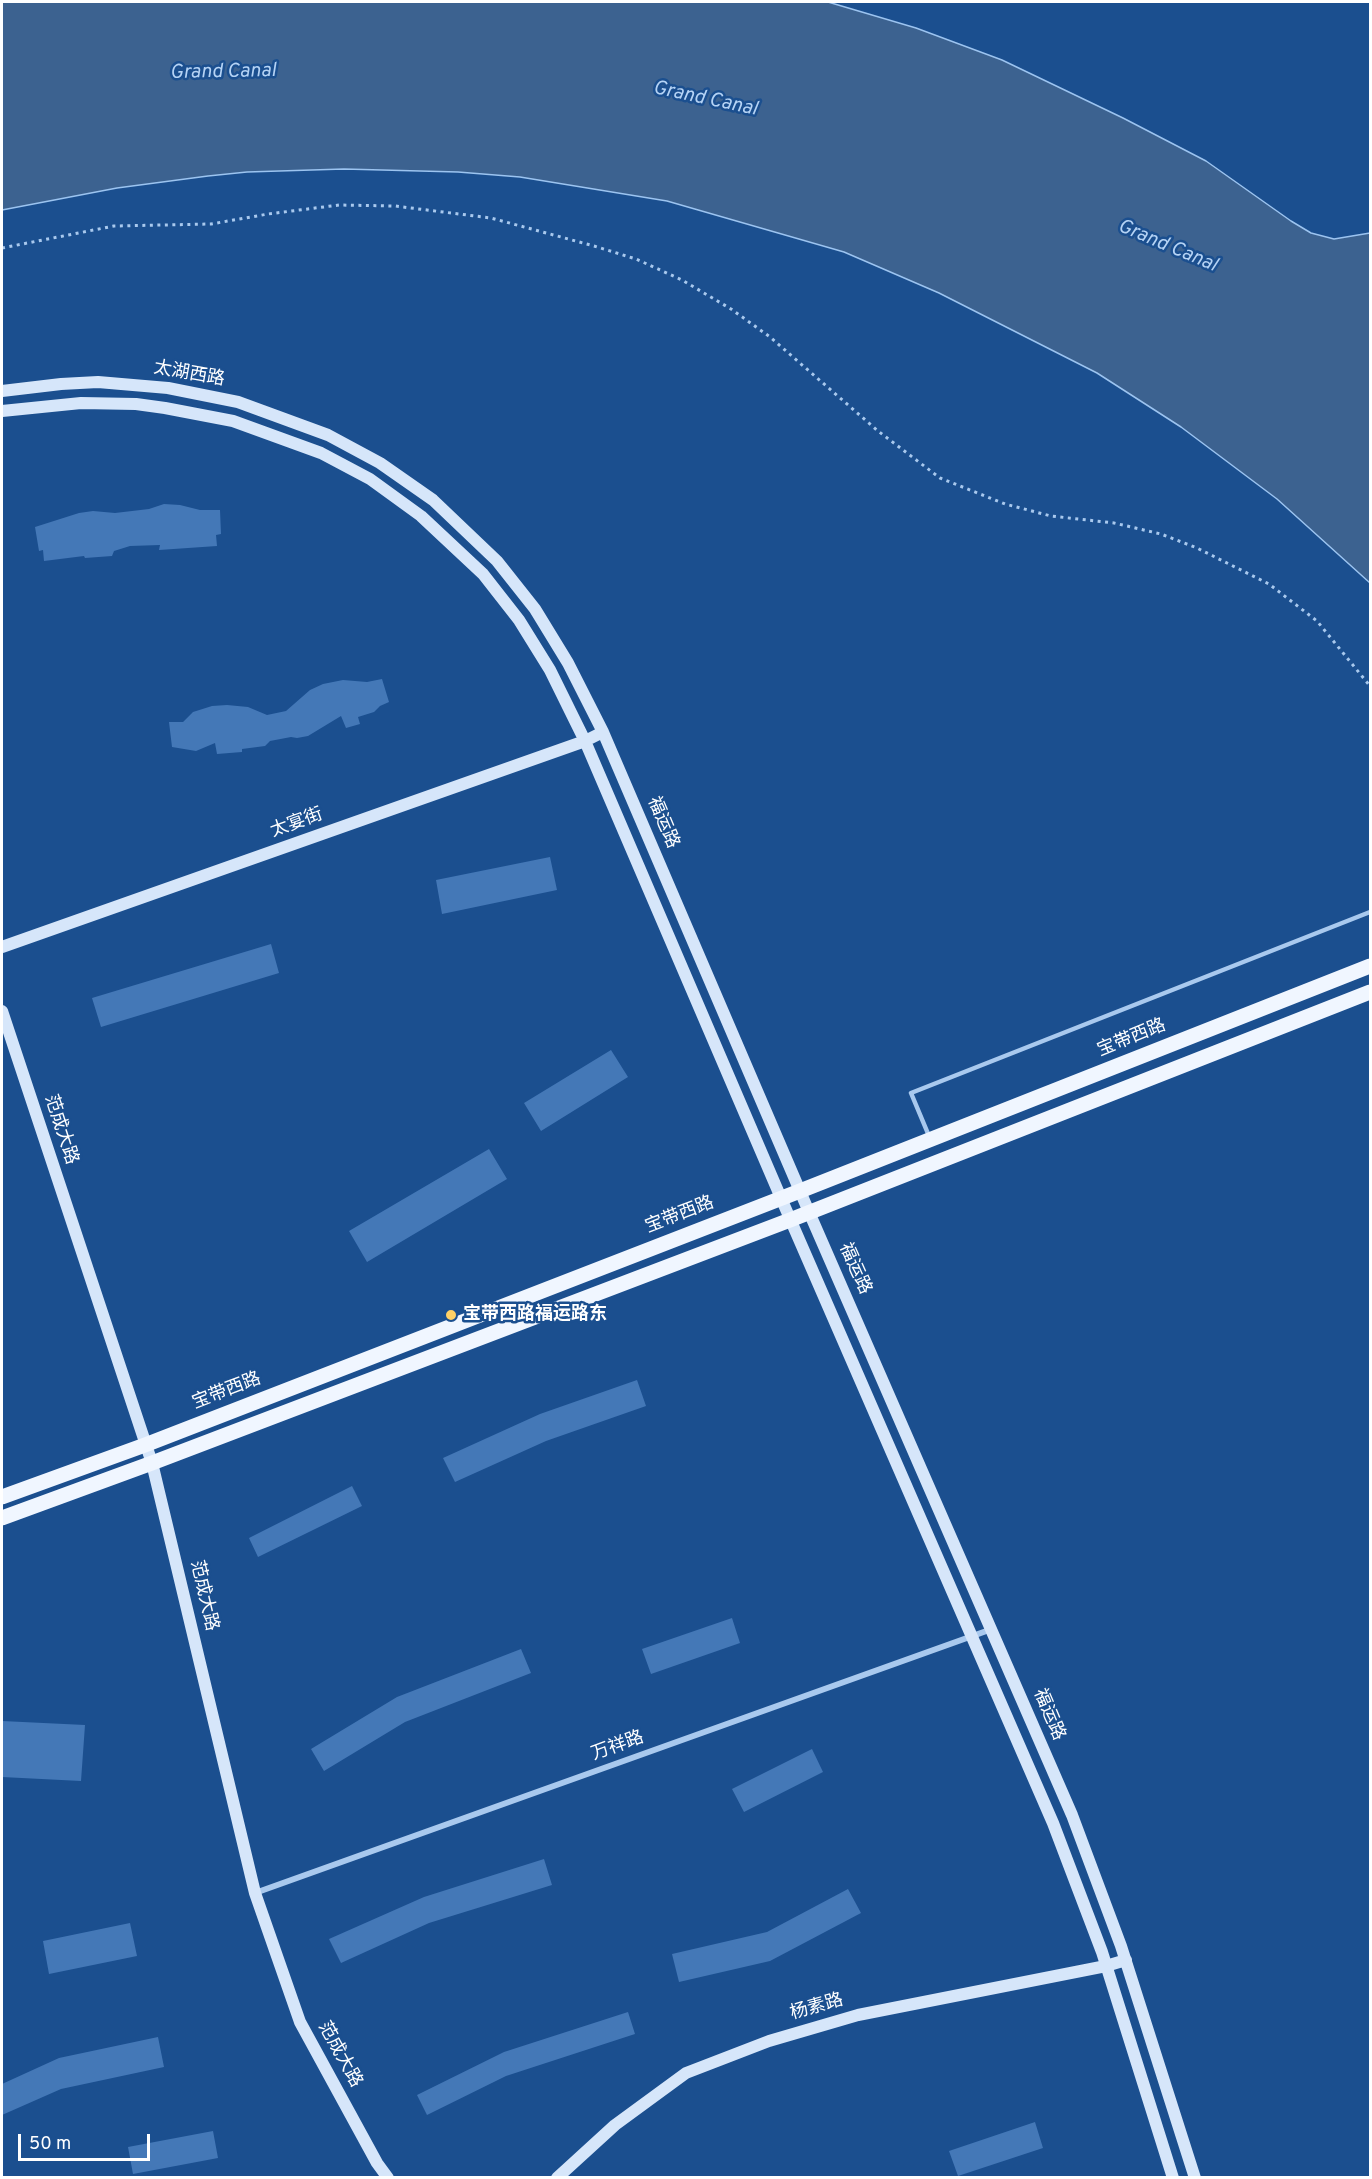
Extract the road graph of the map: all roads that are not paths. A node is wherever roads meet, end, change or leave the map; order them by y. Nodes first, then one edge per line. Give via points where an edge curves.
1 (2, 391) edge
2 (2, 411) edge
3 (361, 452) joint
4 (603, 732) junction
5 (585, 741) junction
6 (1371, 912) edge
7 (2, 947) edge
8 (1371, 966) edge
9 (1371, 992) edge
10 (2, 1011) edge
11 (930, 1140) junction
12 (800, 1191) junction
13 (781, 1198) junction
14 (809, 1212) junction
15 (790, 1220) junction
16 (146, 1445) junction
17 (152, 1463) junction
18 (2, 1497) edge
19 (2, 1518) edge
20 (992, 1629) junction
21 (972, 1636) junction
22 (255, 1893) junction
23 (1126, 1960) junction
24 (1107, 1966) junction
25 (388, 2178) edge
26 (557, 2178) edge
27 (1173, 2178) edge
28 (1195, 2178) edge

1 - 3 main road, 太湖西路 via 98,382 196,392 275,415
2 - 5 main road, 太湖西路 via 98,402 183,410 269,433 352,469 421,516 483,574 519,620
3 - 4 main road, 福运路 via 433,500 497,561 554,638
4 - 5 main road, 太宴街
4 - 12 main road, 福运路
5 - 7 main road, 太宴街
5 - 13 main road
6 - 11 lane via 911,1093
8 - 11 main road, 宝带西路
9 - 14 main road
10 - 16 main road, 范成大路
11 - 12 main road, 宝带西路
12 - 13 main road, 宝带西路
12 - 14 main road, 福运路
13 - 15 main road
13 - 16 main road, 宝带西路
14 - 15 main road
14 - 20 main road, 福运路
15 - 17 main road
15 - 21 main road
16 - 17 main road, 范成大路
16 - 18 main road, 宝带西路
17 - 19 main road
17 - 22 main road, 范成大路
20 - 21 street, 万祥路
20 - 23 main road, 福运路 via 1093,1869
21 - 22 street, 万祥路
21 - 24 main road via 1065,1855
22 - 25 main road, 范成大路 via 300,2022
23 - 24 main road, 杨素路
23 - 28 main road, 福运路
24 - 26 main road, 杨素路 via 858,2015 768,2041 686,2073 615,2125
24 - 27 main road

